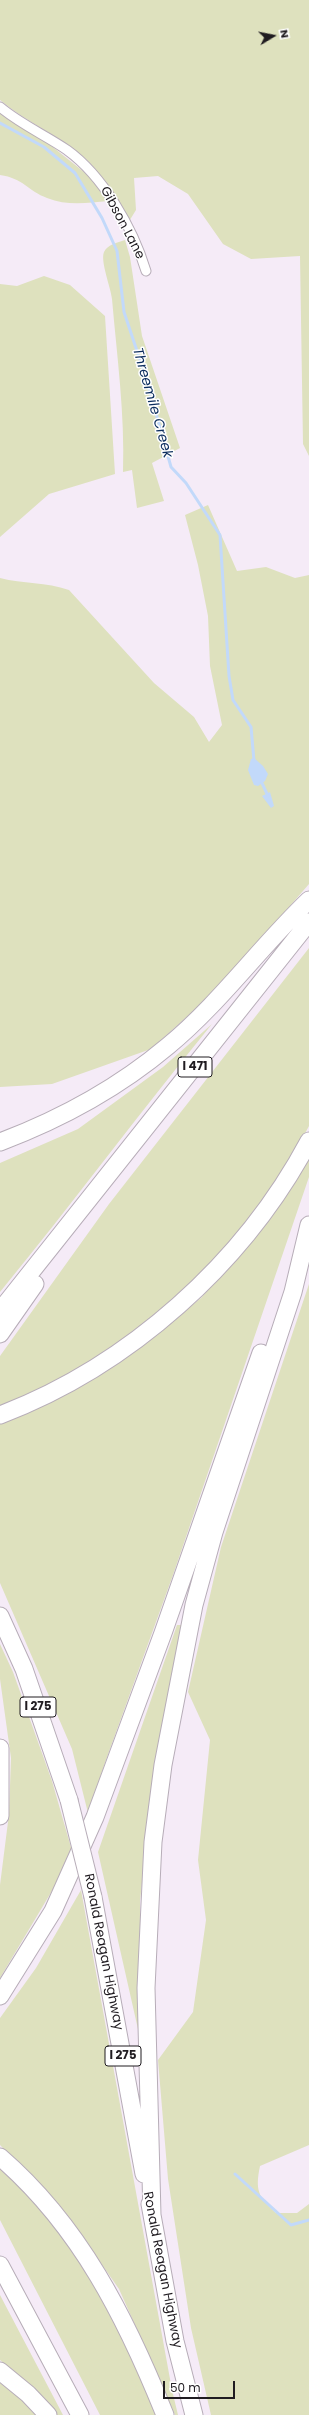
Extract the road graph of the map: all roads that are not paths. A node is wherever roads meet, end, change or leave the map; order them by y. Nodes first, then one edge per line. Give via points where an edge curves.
1 (0, 107) edge
2 (146, 270) dead end
3 (309, 900) edge
4 (309, 922) edge
5 (309, 1141) edge
6 (0, 1142) edge
7 (81, 1211) junction
8 (309, 1225) edge
9 (302, 1248) junction
10 (0, 1311) edge
11 (0, 1334) edge
12 (0, 1415) edge
13 (0, 1616) edge
14 (0, 1748) edge
15 (0, 1816) edge
16 (0, 1996) edge
17 (0, 2157) edge
18 (152, 2215) junction
19 (0, 2265) edge
20 (0, 2371) edge
21 (48, 2415) edge
22 (80, 2415) edge
23 (165, 2415) edge
24 (194, 2415) edge

1 - 2 street, Gibson Lane via 66,150 92,172 110,195
3 - 6 highway via 169,1046 125,1080 85,1104 46,1124
4 - 7 highway, I 471
5 - 12 highway via 258,1218 227,1257 189,1295 114,1355 68,1384
7 - 10 highway
7 - 11 highway via 57,1254
8 - 9 highway
9 - 16 highway via 284,1285 96,1817 53,1911
9 - 18 highway via 293,1292 214,1532 194,1605 163,1765 153,1842 146,1988
13 - 18 highway, Ronald Reagan Highway / I 275, bridge via 24,1669 69,1800 93,1897
14 - 15 highway
17 - 23 highway via 45,2202 85,2253 127,2326
18 - 24 highway, Ronald Reagan Highway / I 275 via 175,2341
19 - 22 highway
20 - 21 highway

